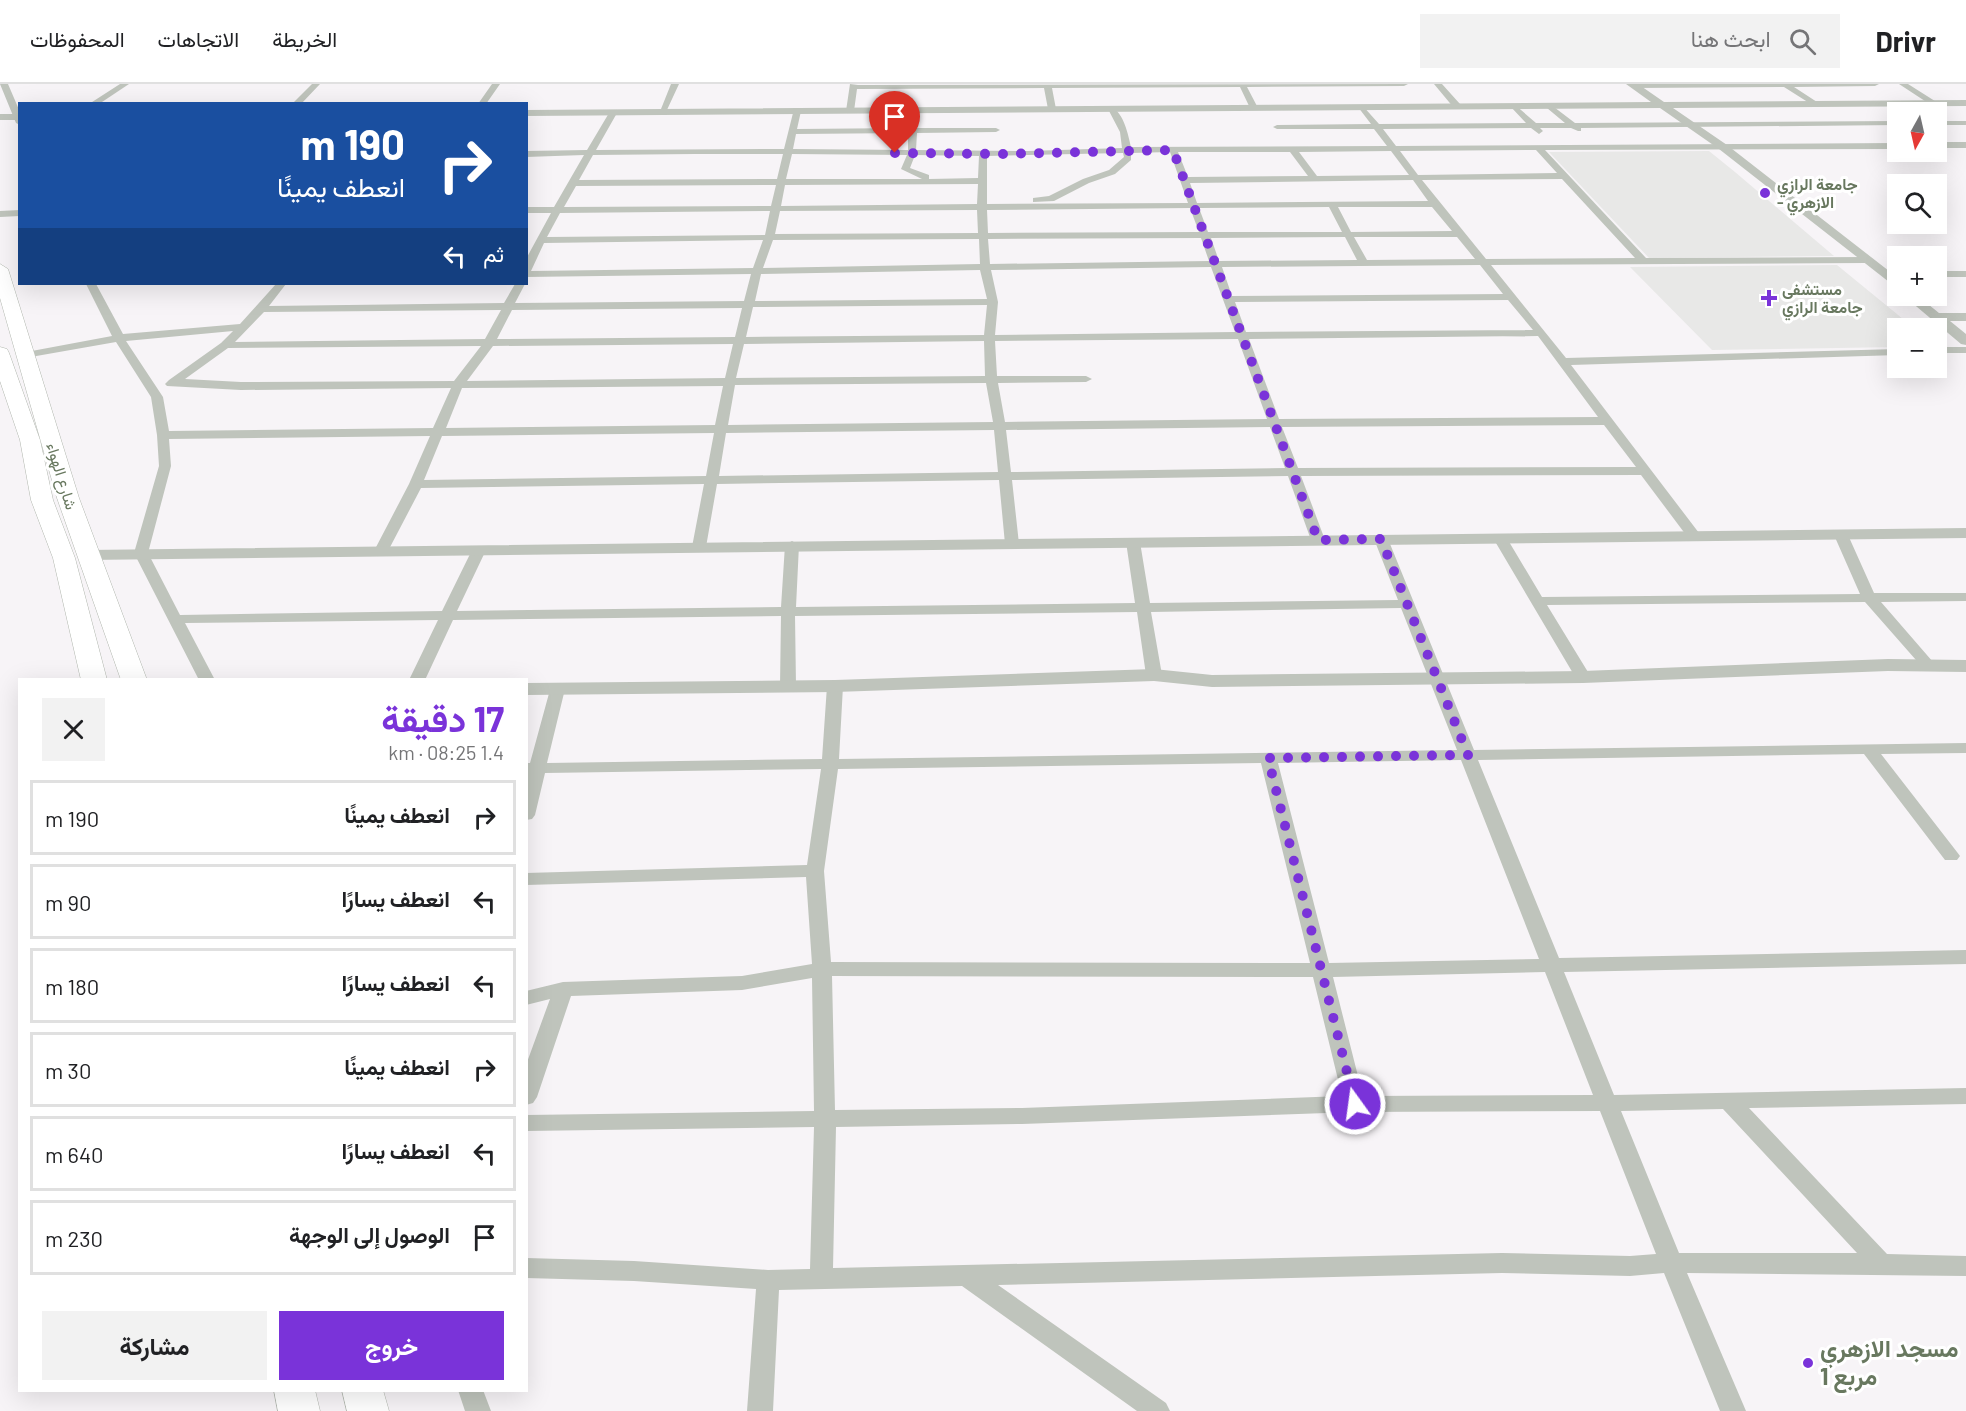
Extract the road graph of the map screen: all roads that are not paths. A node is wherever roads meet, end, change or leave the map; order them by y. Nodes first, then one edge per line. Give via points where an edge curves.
1 (4, 84) edge
2 (125, 84) edge
3 (316, 84) edge
4 (496, 84) edge
5 (675, 84) edge
6 (1242, 84) edge
7 (1404, 84) edge
8 (1438, 84) edge
9 (1785, 84) edge
10 (1875, 84) edge
11 (1903, 84) edge
12 (854, 85) edge
13 (1047, 85) edge
14 (1633, 85) edge
15 (1713, 86) junction
16 (96, 102) edge
17 (298, 102) edge
18 (483, 102) edge
19 (1932, 102) edge
20 (1887, 103) edge
21 (1947, 103) edge
22 (1966, 103) edge
23 (1738, 104) junction
24 (1814, 104) junction
25 (1661, 105) junction
26 (1457, 106) junction
27 (1514, 106) junction
28 (1550, 106) junction
29 (1362, 107) junction
30 (1254, 108) junction
31 (1112, 109) junction
32 (913, 110) junction
33 (1052, 110) junction
34 (797, 111) junction
35 (850, 111) junction
36 (662, 112) junction
37 (528, 113) edge
38 (613, 113) junction
39 (0, 117) edge
40 (18, 117) edge
41 (18, 119) edge
42 (1887, 123) edge
43 (1947, 123) edge
44 (1966, 123) edge
45 (1693, 125) junction
46 (1534, 126) junction
47 (1574, 126) junction
48 (1277, 128) dead end
49 (1377, 128) junction
50 (996, 130) dead end
51 (912, 131) junction
52 (793, 132) junction
53 (1583, 133) dead end
54 (1593, 141) dead end
55 (1947, 145) edge
56 (1966, 145) edge
57 (1887, 146) edge
58 (1723, 147) junction
59 (1393, 148) junction
60 (1602, 148) junction
61 (1539, 149) junction
62 (1556, 149) junction
63 (1127, 150) junction
64 (1173, 150) junction
65 (1293, 150) junction
66 (592, 152) junction
67 (789, 152) junction
68 (912, 153) junction
69 (528, 154) edge
70 (983, 154) junction
71 (1564, 176) junction
72 (1415, 177) junction
73 (1315, 179) junction
74 (1184, 180) junction
75 (938, 181) junction
76 (982, 181) junction
77 (781, 182) junction
78 (573, 183) junction
79 (1435, 204) junction
80 (1332, 205) junction
81 (1194, 206) junction
82 (982, 207) junction
83 (776, 208) junction
84 (557, 209) junction
85 (528, 210) edge
86 (18, 213) edge
87 (0, 214) edge
88 (1459, 234) junction
89 (1349, 236) junction
90 (984, 237) junction
91 (1205, 237) junction
92 (769, 238) junction
93 (540, 240) junction
94 (1866, 260) junction
95 (1644, 262) junction
96 (1484, 263) junction
97 (1216, 264) junction
98 (1364, 264) junction
99 (528, 267) edge
100 (985, 268) junction
101 (0, 269) edge
102 (757, 270) junction
103 (528, 272) edge
104 (1947, 274) edge
105 (1966, 274) edge
106 (1885, 275) edge
107 (91, 285) edge
108 (280, 285) edge
109 (519, 285) edge
110 (1511, 297) junction
111 (1228, 299) junction
112 (993, 302) junction
113 (749, 305) junction
114 (508, 306) junction
115 (1922, 306) edge
116 (261, 309) junction
117 (1936, 317) junction
118 (1966, 317) edge
119 (241, 327) junction
120 (1541, 333) junction
121 (1242, 336) junction
122 (118, 339) junction
123 (989, 339) junction
124 (740, 341) junction
125 (1966, 341) edge
126 (489, 344) junction
127 (225, 345) junction
128 (1947, 350) edge
129 (1966, 350) edge
130 (1887, 352) edge
131 (0, 353) edge
132 (25, 355) junction
133 (1562, 362) junction
134 (991, 379) junction
135 (1086, 379) dead end
136 (173, 382) junction
137 (730, 382) junction
138 (458, 384) junction
139 (157, 397) junction
140 (1605, 421) junction
141 (1274, 423) junction
142 (1000, 427) junction
143 (720, 430) junction
144 (438, 432) junction
145 (164, 435) junction
146 (1646, 471) junction
147 (1292, 472) junction
148 (1005, 476) junction
149 (710, 480) junction
150 (416, 484) junction
151 (1966, 533) edge
152 (1841, 535) junction
153 (1695, 536) junction
154 (1500, 538) junction
155 (1381, 539) junction
156 (1318, 540) junction
157 (1133, 542) junction
158 (1012, 544) junction
159 (792, 545) junction
160 (699, 547) junction
161 (381, 550) junction
162 (480, 550) junction
163 (141, 553) junction
164 (87, 555) junction
165 (1966, 597) edge
166 (1869, 598) junction
167 (1536, 601) junction
168 (1407, 604) junction
169 (1144, 608) junction
170 (788, 611) junction
171 (446, 615) junction
172 (176, 619) junction
173 (1928, 665) junction
174 (1966, 666) edge
175 (1154, 675) junction
176 (1583, 677) junction
177 (94, 678) edge
178 (133, 678) edge
179 (206, 678) edge
180 (418, 678) edge
181 (1437, 678) junction
182 (788, 686) junction
183 (835, 686) junction
184 (528, 689) edge
185 (556, 689) junction
186 (1966, 748) edge
187 (1869, 750) junction
188 (1468, 755) junction
189 (1268, 758) junction
190 (830, 764) junction
191 (532, 767) edge
192 (528, 799) edge
193 (1950, 856) dead end
194 (815, 871) junction
195 (528, 879) edge
196 (1966, 957) edge
197 (1552, 965) junction
198 (822, 969) junction
199 (1323, 970) junction
200 (563, 989) junction
201 (528, 998) edge
202 (528, 1091) edge
203 (1966, 1096) edge
204 (1730, 1101) junction
205 (1607, 1103) junction
206 (1355, 1104) junction
207 (825, 1119) junction
208 (528, 1123) edge
209 (1671, 1263) junction
210 (1881, 1263) junction
211 (1966, 1266) edge
212 (528, 1269) edge
213 (966, 1275) junction
214 (821, 1278) junction
215 (768, 1280) junction
216 (294, 1392) edge
217 (363, 1392) edge
218 (471, 1392) edge
219 (299, 1411) edge
220 (368, 1411) edge
221 (478, 1411) edge
222 (760, 1411) edge
223 (1157, 1411) edge
224 (1733, 1411) edge

1 - 40 street
2 - 16 street
3 - 17 street
4 - 18 street
5 - 36 street
6 - 7 street
6 - 13 street
6 - 30 street
8 - 26 street
9 - 10 street
9 - 15 street
9 - 24 street
11 - 19 street
12 - 13 street
12 - 35 street
13 - 33 street
14 - 15 street
14 - 25 street
15 - 23 street
20 - 24 street
21 - 22 street
23 - 24 street
23 - 25 street
25 - 28 street
25 - 45 street
26 - 27 street
26 - 29 street
27 - 28 street
27 - 46 street
28 - 47 street
29 - 30 street
29 - 49 street
30 - 31 street
31 - 33 street
31 - 63 street via 1124,132
32 - 33 street
32 - 35 street
32 - 51 street
34 - 35 street
34 - 36 street
34 - 52 street
36 - 38 street
37 - 38 street
38 - 66 street
39 - 41 street
42 - 45 street
43 - 44 street
45 - 47 street
45 - 58 street
46 - 47 street
46 - 49 street
46 - 62 street
47 - 53 street
48 - 49 street
49 - 59 street
50 - 51 street
51 - 52 street
51 - 68 street
52 - 67 street
54 - 60 street
55 - 56 street
57 - 58 street
58 - 60 street
58 - 94 street
59 - 61 street
59 - 65 street
59 - 72 street
60 - 62 street
61 - 62 street
61 - 71 street
63 - 64 street
63 - 70 street
63 - 82 street via 1128,158 1112,172 1051,198
64 - 65 street
64 - 74 street
65 - 73 street
66 - 67 street
66 - 69 street
66 - 78 street
67 - 68 street
67 - 77 street
68 - 70 street
68 - 75 street via 905,169
70 - 76 street
71 - 72 street
71 - 95 street
72 - 73 street
72 - 79 street
73 - 74 street
74 - 81 street
75 - 76 street
75 - 77 street
76 - 82 street
77 - 78 street
77 - 83 street
78 - 84 street
79 - 80 street
79 - 88 street
80 - 81 street
80 - 89 street
81 - 82 street
81 - 91 street
82 - 83 street
82 - 90 street
83 - 84 street
83 - 92 street
84 - 85 street
84 - 93 street
86 - 87 street
88 - 89 street
88 - 96 street
89 - 91 street
89 - 98 street
90 - 91 street
90 - 92 street
90 - 100 street
91 - 97 street
92 - 93 street
92 - 102 street
93 - 99 street
94 - 95 street
94 - 106 street
95 - 96 street
96 - 98 street
96 - 110 street
97 - 98 street
97 - 100 street
97 - 111 street
100 - 102 street
100 - 112 street
101 - 132 main road, شارع الهواء
102 - 103 street
102 - 113 street
104 - 105 street
107 - 122 street
108 - 116 street
109 - 114 street
110 - 111 street
110 - 120 street
111 - 121 street
112 - 113 street
112 - 123 street
113 - 114 street
113 - 124 street
114 - 116 street
114 - 126 street
115 - 117 street
116 - 119 street
117 - 118 street
117 - 125 street
119 - 122 street
119 - 127 street
120 - 121 street
120 - 133 street
121 - 123 street
121 - 141 street
122 - 132 street
122 - 139 street
123 - 124 street
123 - 134 street
124 - 126 street
124 - 137 street
126 - 127 street
126 - 138 street
127 - 136 street
128 - 129 street
130 - 133 street
131 - 177 main road, شارع الهواء via 30,440 42,500 64,558
132 - 164 main road, شارع الهواء
133 - 140 street
134 - 135 street
134 - 137 street
134 - 142 street
136 - 138 street via 241,386
136 - 139 street
137 - 138 street
137 - 143 street
138 - 144 street
139 - 145 street
140 - 141 street
140 - 146 street
141 - 142 street
141 - 147 street
142 - 143 street
142 - 148 street
143 - 144 street
143 - 149 street
144 - 145 street
144 - 150 street
145 - 163 street via 165,466
146 - 147 street
146 - 153 street
147 - 148 street
147 - 156 street
148 - 149 street
148 - 158 street
149 - 150 street
149 - 160 street
150 - 161 street
151 - 152 street
152 - 153 street
152 - 166 street
153 - 154 street
154 - 155 street
154 - 167 street
155 - 156 street
155 - 168 street
156 - 157 street
157 - 158 street
157 - 169 street
158 - 159 street
159 - 160 street
159 - 170 street
160 - 162 street
161 - 162 street
161 - 163 street
162 - 171 street
163 - 164 street
163 - 172 street
164 - 178 main road, شارع الهواء
165 - 166 street
166 - 167 street
166 - 173 street
167 - 176 street
168 - 169 street
168 - 181 street
169 - 170 street
169 - 175 street
170 - 171 street
170 - 182 street
171 - 172 street
171 - 180 street
172 - 179 street
173 - 174 street
173 - 176 street
175 - 181 street via 1212,681
175 - 183 street
176 - 181 street
181 - 188 street
182 - 183 street
182 - 185 street
183 - 190 street
184 - 185 street
185 - 191 street
186 - 187 street
187 - 188 street
187 - 193 street
188 - 189 street
188 - 197 street
189 - 190 street
189 - 199 street
190 - 191 street
190 - 194 street
191 - 192 street
194 - 195 street
194 - 198 street
196 - 197 street
197 - 199 street
197 - 205 street
198 - 199 street
198 - 200 street via 742,983
198 - 207 street
199 - 206 street
200 - 201 street
200 - 202 street
203 - 204 street
204 - 205 street
204 - 210 street
205 - 206 street
205 - 209 street
206 - 207 street
207 - 208 street
207 - 214 street
209 - 210 street
209 - 213 street via 1491,1263
209 - 224 street
210 - 211 street
212 - 215 street
213 - 214 street
213 - 223 street
214 - 215 street
215 - 222 street
216 - 219 main road
217 - 220 main road
218 - 221 street

